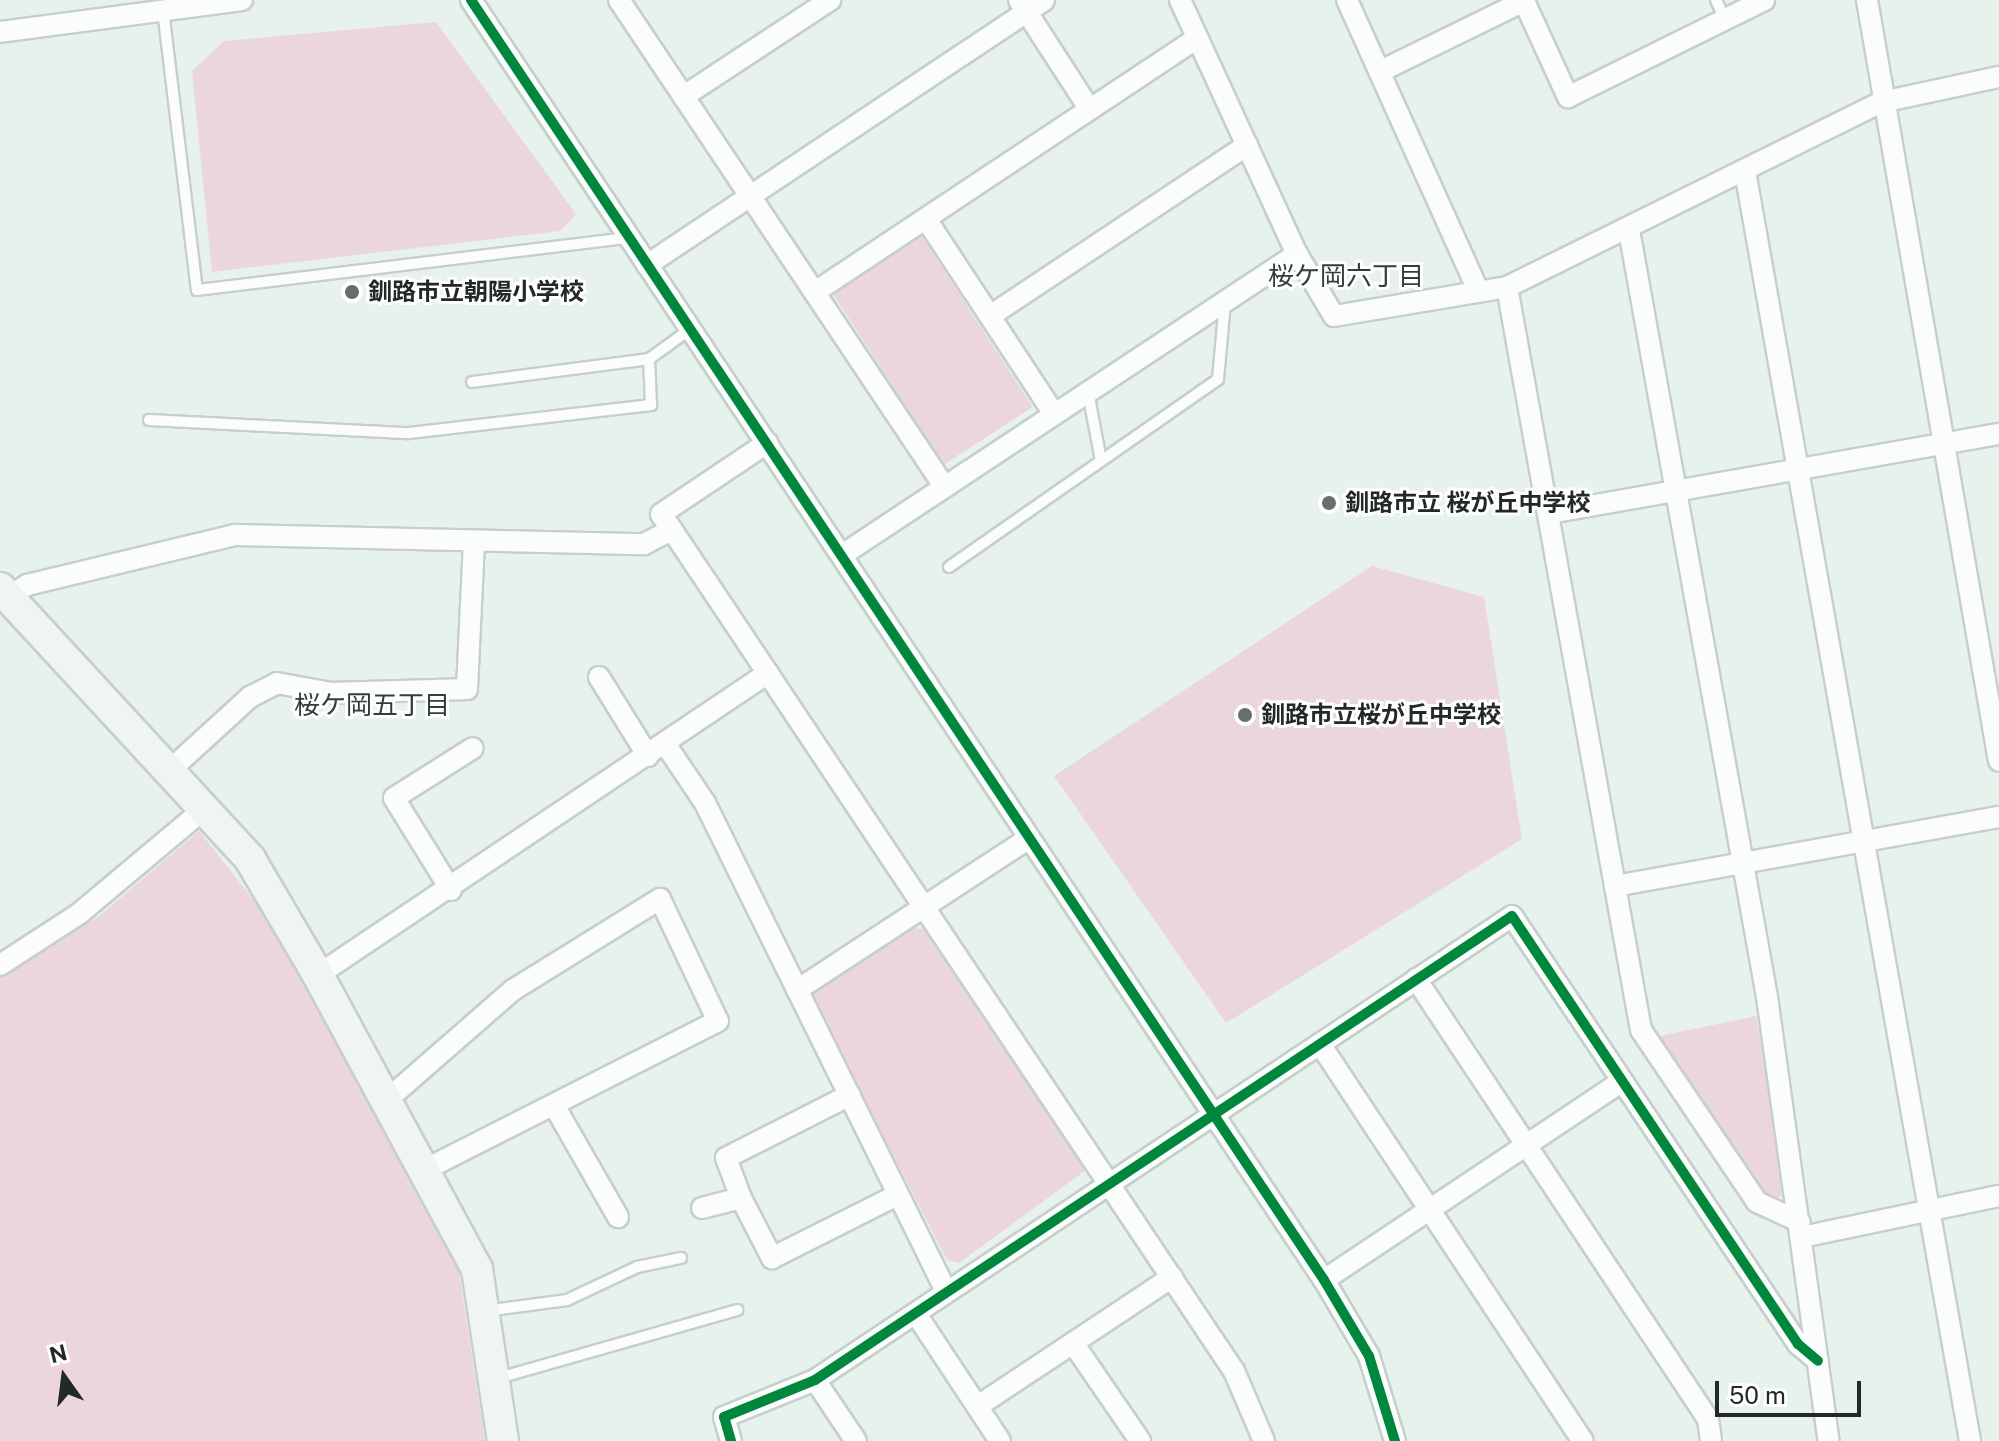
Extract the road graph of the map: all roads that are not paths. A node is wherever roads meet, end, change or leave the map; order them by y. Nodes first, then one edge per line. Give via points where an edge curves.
1 (242, 0) edge
2 (471, 0) edge
3 (830, 0) edge
4 (1044, 0) edge
5 (1180, 0) edge
6 (1347, 0) edge
7 (1716, 0) edge
8 (1764, 0) edge
9 (1867, 0) edge
10 (621, 1) edge
11 (219, 2) edge
12 (1023, 6) edge
13 (163, 10) junction
14 (1725, 19) junction
15 (0, 32) edge
16 (1197, 38) junction
17 (1383, 70) junction
18 (1999, 77) edge
19 (684, 96) junction
20 (1882, 102) junction
21 (1089, 108) junction
22 (1247, 145) junction
23 (1745, 171) junction
24 (751, 195) junction
25 (926, 219) junction
26 (1629, 230) junction
27 (629, 238) junction
28 (1297, 254) junction
29 (647, 265) junction
30 (1507, 287) junction
31 (1478, 290) junction
32 (815, 292) junction
33 (1226, 296) junction
34 (990, 316) junction
35 (689, 330) junction
36 (649, 359) junction
37 (472, 382) dead end
38 (1088, 389) junction
39 (1053, 412) junction
40 (149, 420) dead end
41 (1999, 434) edge
42 (767, 443) junction
43 (1943, 444) junction
44 (1101, 461) junction
45 (1803, 470) junction
46 (944, 486) junction
47 (1676, 491) junction
48 (1550, 513) junction
49 (672, 530) junction
50 (474, 541) junction
51 (842, 555) junction
52 (949, 567) dead end
53 (4, 593) edge
54 (768, 673) junction
55 (599, 677) dead end
56 (666, 745) junction
57 (473, 748) dead end
58 (648, 756) junction
59 (1999, 761) edge
60 (169, 771) junction
61 (204, 809) junction
62 (1999, 817) edge
63 (1029, 838) junction
64 (1868, 840) junction
65 (1743, 863) junction
66 (1615, 886) junction
67 (451, 890) junction
68 (925, 906) junction
69 (0, 965) edge
70 (318, 975) junction
71 (1416, 979) junction
72 (797, 990) junction
73 (1320, 1044) junction
74 (1622, 1081) junction
75 (850, 1095) junction
76 (388, 1099) junction
77 (555, 1107) junction
78 (1213, 1114) junction
79 (1527, 1146) junction
80 (426, 1169) junction
81 (1109, 1184) junction
82 (897, 1195) junction
83 (1999, 1196) edge
84 (741, 1198) junction
85 (702, 1208) dead end
86 (1930, 1208) junction
87 (1429, 1209) junction
88 (618, 1217) dead end
89 (1801, 1230) junction
90 (681, 1258) dead end
91 (1172, 1277) junction
92 (1324, 1280) junction
93 (946, 1291) junction
94 (737, 1310) dead end
95 (483, 1312) junction
96 (916, 1314) junction
97 (1073, 1343) junction
98 (1818, 1361) junction
99 (493, 1379) junction
100 (815, 1380) junction
101 (978, 1406) junction
102 (503, 1441) edge
103 (731, 1441) edge
104 (856, 1441) edge
105 (1000, 1441) edge
106 (1140, 1441) edge
107 (1264, 1441) edge
108 (1395, 1441) edge
109 (1583, 1441) edge
110 (1711, 1441) edge
111 (1829, 1441) edge
112 (1970, 1441) edge

1 - 11 street
2 - 27 street
3 - 19 street
4 - 12 street
5 - 16 street
6 - 17 street
7 - 14 lane
8 - 14 street
9 - 20 street
10 - 19 street
11 - 13 street
12 - 21 street
12 - 24 street
13 - 15 street
13 - 27 lane via 197,290
14 - 17 street via 1568,97 1524,1
16 - 21 street
16 - 22 street
17 - 31 street
18 - 20 street
19 - 24 street
20 - 23 street
20 - 43 street
21 - 25 street
22 - 28 street
22 - 34 street
23 - 26 street
23 - 45 street
24 - 29 street
24 - 32 street
25 - 32 street
25 - 34 street
26 - 30 street
26 - 47 street
27 - 29 street
28 - 31 street via 1334,316
28 - 33 street
29 - 35 street
30 - 31 street
30 - 48 street
32 - 46 street
33 - 38 street
33 - 44 lane via 1218,379
34 - 39 street
35 - 36 lane
35 - 42 street
36 - 37 lane
36 - 40 lane via 651,405 409,433
38 - 39 street
38 - 44 lane
39 - 46 street
41 - 43 street
42 - 49 street via 661,514
42 - 51 street
43 - 45 street
43 - 59 street
44 - 52 lane
45 - 47 street
45 - 64 street
46 - 51 street
47 - 48 street
47 - 65 street
48 - 66 street
49 - 50 street via 644,544
49 - 54 street
50 - 53 street via 236,535
50 - 60 street via 467,689 331,693 277,683 250,697
51 - 63 street
53 - 60 street
54 - 56 street
54 - 68 street
55 - 58 street
56 - 58 street
56 - 72 street via 705,803
57 - 67 street via 394,798
58 - 67 street
60 - 61 street
61 - 69 street via 80,913
61 - 70 street via 250,859
62 - 64 street
63 - 68 street
63 - 78 street
64 - 65 street
64 - 86 street
65 - 66 street
65 - 89 street
66 - 89 street via 1641,1030 1757,1202
67 - 70 street
68 - 72 street
68 - 81 street
70 - 76 street
71 - 73 street
71 - 74 street via 1512,916
71 - 79 street
72 - 75 street
73 - 78 street
73 - 87 street
74 - 79 street
74 - 98 street via 1798,1344
75 - 82 street
75 - 84 street via 726,1158
76 - 77 street via 513,990 660,899 718,1021
76 - 80 street
77 - 80 street
77 - 88 street
78 - 81 street
78 - 92 street
79 - 87 street
79 - 110 street via 1708,1419
80 - 95 street via 477,1269
81 - 91 street
81 - 93 street
82 - 84 street via 772,1258
82 - 93 street
83 - 86 street
84 - 85 street
86 - 89 street
86 - 112 street
87 - 92 street
87 - 109 street
89 - 98 street
90 - 95 lane via 637,1267 567,1300
91 - 97 street
91 - 107 street via 1234,1371
92 - 108 street via 1369,1356
93 - 96 street
94 - 99 lane
95 - 99 street
96 - 100 street
96 - 101 street
97 - 101 street
97 - 106 street
98 - 111 street
99 - 102 street
100 - 103 street via 724,1417
100 - 104 street
101 - 105 street

